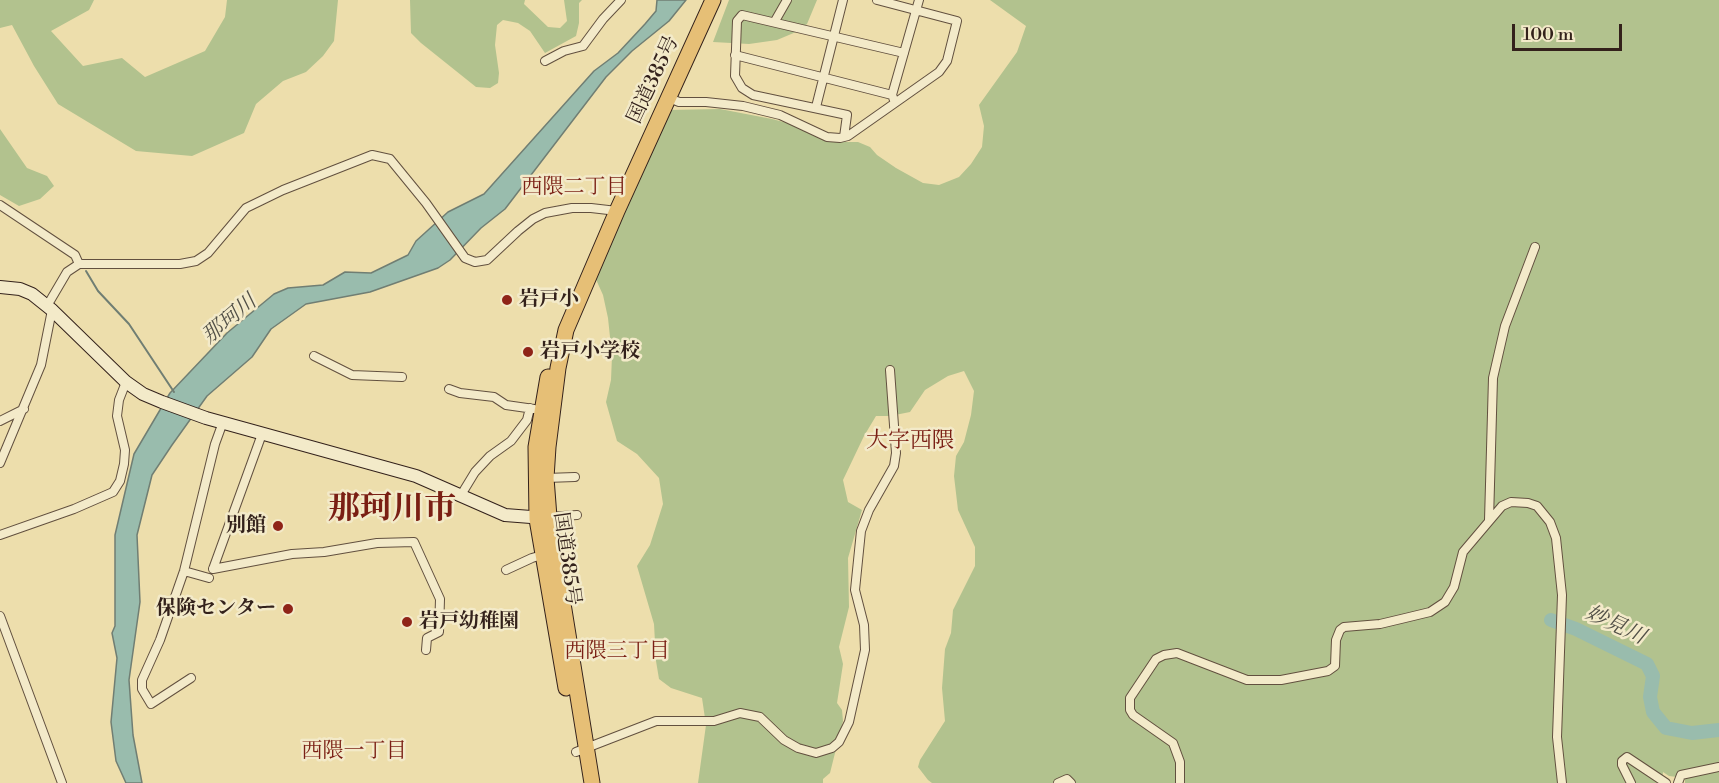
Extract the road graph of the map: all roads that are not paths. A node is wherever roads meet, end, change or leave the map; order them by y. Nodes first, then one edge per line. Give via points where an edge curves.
1 (621, 0) edge
2 (713, 0) edge
3 (787, 0) edge
4 (843, 0) edge
5 (877, 0) edge
6 (919, 0) edge
7 (916, 11) junction
8 (775, 21) junction
9 (834, 36) junction
10 (904, 53) junction
11 (735, 55) junction
12 (545, 61) dead end
13 (824, 77) junction
14 (669, 98) junction
15 (894, 99) junction
16 (816, 107) junction
17 (844, 137) junction
18 (0, 205) edge
19 (617, 211) junction
20 (1534, 247) dead end
21 (79, 264) junction
22 (0, 287) edge
23 (50, 308) junction
24 (314, 356) dead end
25 (890, 370) dead end
26 (402, 377) dead end
27 (126, 382) junction
28 (449, 389) dead end
29 (24, 409) junction
30 (541, 410) junction
31 (0, 421) edge
32 (223, 422) junction
33 (262, 434) junction
34 (0, 463) edge
35 (575, 477) dead end
36 (546, 478) junction
37 (461, 495) junction
38 (577, 515) dead end
39 (543, 518) junction
40 (1489, 520) junction
41 (0, 535) edge
42 (542, 555) junction
43 (506, 570) dead end
44 (184, 571) junction
45 (209, 578) dead end
46 (0, 616) edge
47 (426, 650) dead end
48 (191, 678) dead end
49 (581, 751) junction
50 (1719, 767) edge
51 (62, 783) edge
52 (581, 783) edge
53 (592, 783) edge
54 (1058, 783) edge
55 (1071, 783) edge
56 (1179, 783) edge
57 (1562, 783) edge
58 (1630, 783) edge
59 (1666, 783) edge
60 (1678, 783) edge

1 - 12 street via 583,46
2 - 14 highway, 国道385号
3 - 8 street
4 - 9 street
5 - 7 street
6 - 7 street
7 - 10 street
7 - 15 street via 957,21 943,67
8 - 9 street
8 - 11 street via 742,15 737,21
9 - 10 street
9 - 13 street
10 - 15 street
11 - 13 street
11 - 16 street via 735,76 747,92
13 - 15 street
13 - 16 street
14 - 17 street via 743,106 780,115 827,137
14 - 19 highway, 国道385号
15 - 17 street
16 - 17 street via 847,115
18 - 21 street via 75,255
19 - 21 street via 581,208 545,213 518,231 487,260 475,262 465,258 390,159 372,155 246,208 208,253 196,261
19 - 30 highway, 国道385号 via 562,342
20 - 40 street via 1505,326 1493,378
21 - 23 street via 67,272
22 - 23 street via 32,294
23 - 27 street
23 - 29 street via 41,365
24 - 26 street via 352,375
25 - 49 street via 896,453 894,466 861,531 855,590 864,625 865,650 849,722 839,742 816,753 798,748 760,717 740,713 714,721 656,721
27 - 32 street via 162,402
27 - 41 street via 117,416 125,450 124,464 113,492
28 - 30 street
29 - 31 street
29 - 34 street
30 - 36 highway, 国道385号
30 - 37 street via 490,456
30 - 39 highway, 国道385号 via 536,447
32 - 33 street
32 - 44 street
33 - 37 street via 416,476
33 - 47 street via 213,569 292,554 414,542 440,598 439,632 428,638
35 - 36 street
36 - 39 highway, 国道385号
37 - 39 street via 505,515
38 - 39 street
39 - 42 highway, 国道385号
39 - 49 highway, 国道385号
40 - 56 street via 1463,552 1454,587 1445,602 1430,612 1380,624 1344,627 1336,640 1335,666 1328,671 1281,680 1248,680 1177,653 1156,659 1130,698 1130,711 1173,743 1180,762
40 - 57 street via 1511,502 1528,503 1545,513 1556,538 1563,596 1557,737
42 - 43 street
42 - 49 highway, 国道385号
44 - 45 street
44 - 48 street via 142,680 142,689 151,704
46 - 51 street
49 - 52 highway, 国道385号
49 - 53 highway, 国道385号
50 - 60 street via 1681,775
54 - 55 street via 1067,779
58 - 59 street via 1622,765 1628,758

